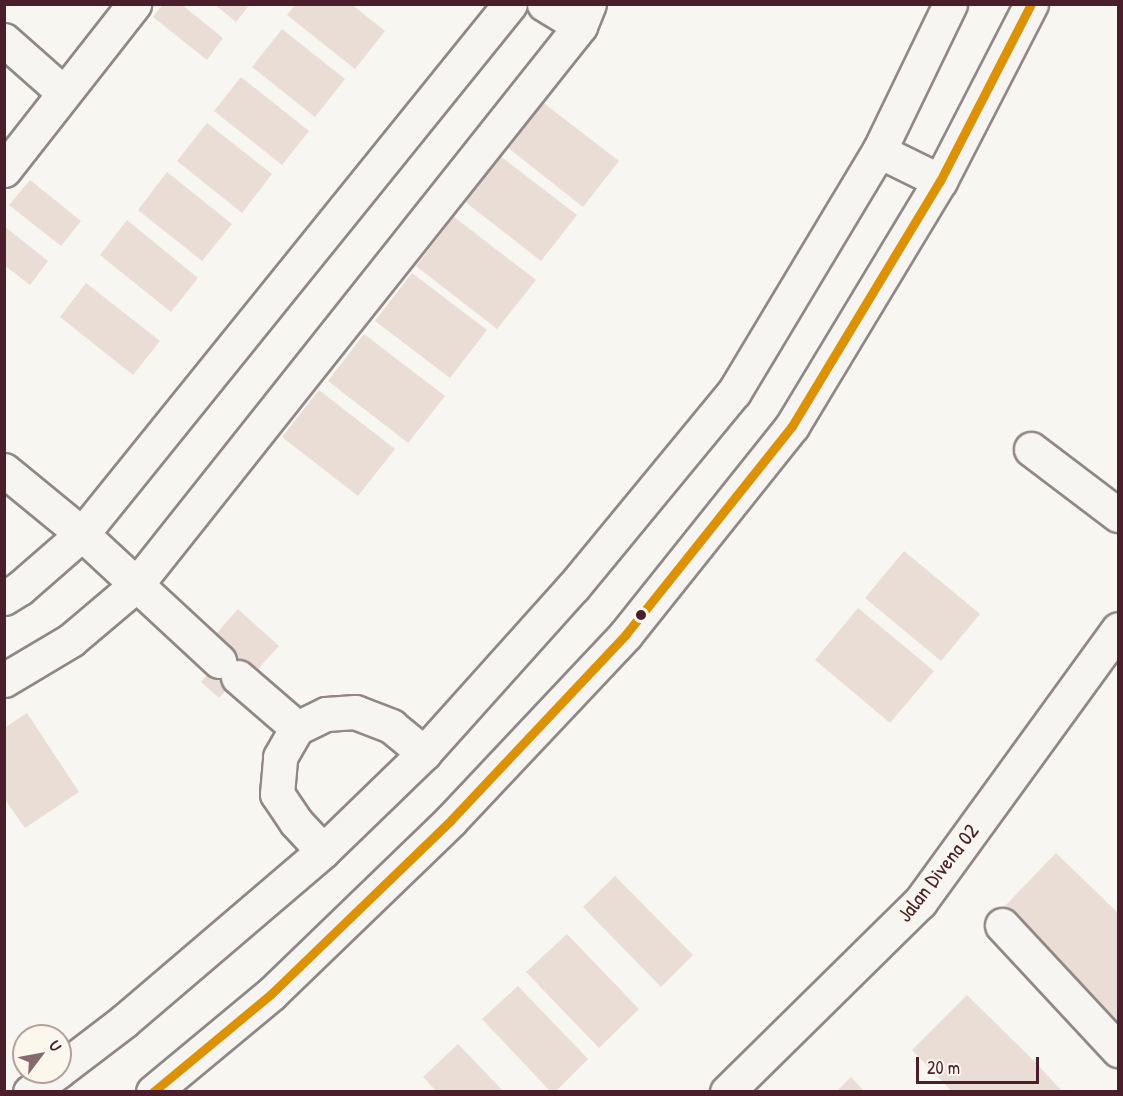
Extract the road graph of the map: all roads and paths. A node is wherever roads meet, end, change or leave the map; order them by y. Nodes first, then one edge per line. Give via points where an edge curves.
1 (134, 4) edge
2 (510, 4) edge
3 (544, 4) edge
4 (950, 4) edge
5 (1031, 4) edge
6 (584, 15) edge
7 (4, 40) edge
8 (63, 93) junction
9 (879, 152) junction
10 (4, 170) edge
11 (940, 181) junction
12 (1031, 449) dead end
13 (4, 470) edge
14 (1119, 515) edge
15 (82, 534) junction
16 (136, 585) junction
17 (4, 598) edge
18 (1119, 628) edge
19 (4, 680) edge
20 (297, 728) junction
21 (424, 753) junction
22 (323, 851) junction
23 (1002, 925) dead end
24 (1119, 1050) edge
25 (72, 1061) edge
26 (153, 1092) edge
27 (727, 1092) edge

1 - 8 street
2 - 15 street
3 - 6 street
4 - 9 street
5 - 11 street
6 - 16 street
7 - 8 street
8 - 10 street
9 - 11 street
9 - 21 street via 734,392 574,586
11 - 26 street via 792,426 626,634 425,845 271,994
12 - 14 street
13 - 15 street
15 - 16 street
15 - 17 street
16 - 19 street via 71,640
16 - 20 street
18 - 27 street, Jalan Divena 02 via 920,902
20 - 21 street via 326,714 356,712 392,726
20 - 22 street via 280,757 277,794
21 - 22 street
22 - 25 street
23 - 24 street

